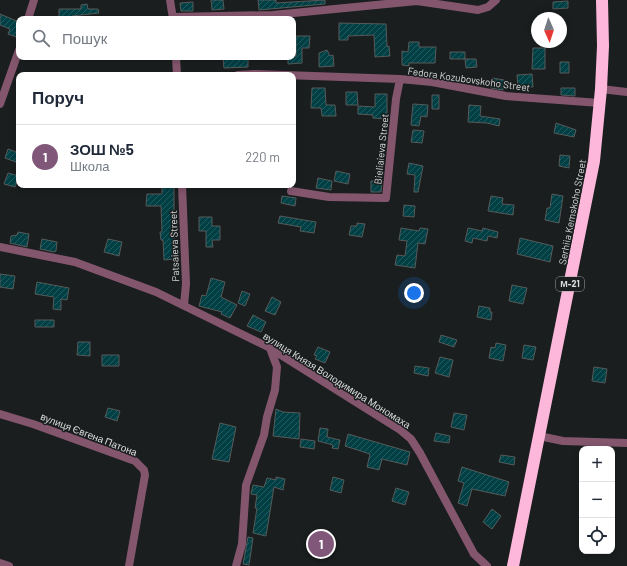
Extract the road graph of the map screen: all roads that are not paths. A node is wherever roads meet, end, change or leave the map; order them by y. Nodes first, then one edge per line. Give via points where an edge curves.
1 (34, 0) edge
2 (170, 0) edge
3 (496, 0) edge
4 (602, 0) edge
5 (29, 16) edge
6 (173, 16) edge
7 (223, 16) edge
8 (16, 59) edge
9 (176, 60) edge
10 (177, 72) edge
11 (296, 75) edge
12 (400, 79) junction
13 (601, 89) junction
14 (627, 92) edge
15 (600, 103) junction
16 (0, 104) edge
17 (182, 188) edge
18 (291, 191) dead end
19 (0, 247) edge
20 (184, 306) junction
21 (270, 348) junction
22 (0, 414) edge
23 (539, 436) junction
24 (627, 443) edge
25 (0, 563) edge
26 (9, 566) edge
27 (129, 566) edge
28 (236, 566) edge
29 (487, 566) edge
30 (513, 566) edge

1 - 5 street
2 - 6 street
3 - 7 street via 488,7 478,10 416,1
4 - 13 highway, Serhiia Kemskoho Street / М-21
8 - 16 street
9 - 10 street
11 - 12 street, Fedora Kozubovskoho Street
12 - 15 street, Fedora Kozubovskoho Street via 432,82 506,96
12 - 18 street, Bieliaieva Street via 386,198 329,197
13 - 14 street
13 - 15 highway, Serhiia Kemskoho Street / М-21
15 - 23 highway, Serhiia Kemskoho Street / М-21 via 594,161
17 - 20 street, Patsaieva Street
19 - 20 street, вулиця Князя Володимира Мономаха via 93,267
20 - 21 street, вулиця Князя Володимира Мономаха
21 - 28 street via 277,367 275,390 264,435 246,485 243,538
21 - 29 street, вулиця Князя Володимира Мономаха via 411,439 474,554
22 - 27 street, вулиця Євгена Патона via 114,452 140,465 145,476
23 - 24 street via 563,441
23 - 30 highway, Serhiia Kemskoho Street / М-21
25 - 26 street

